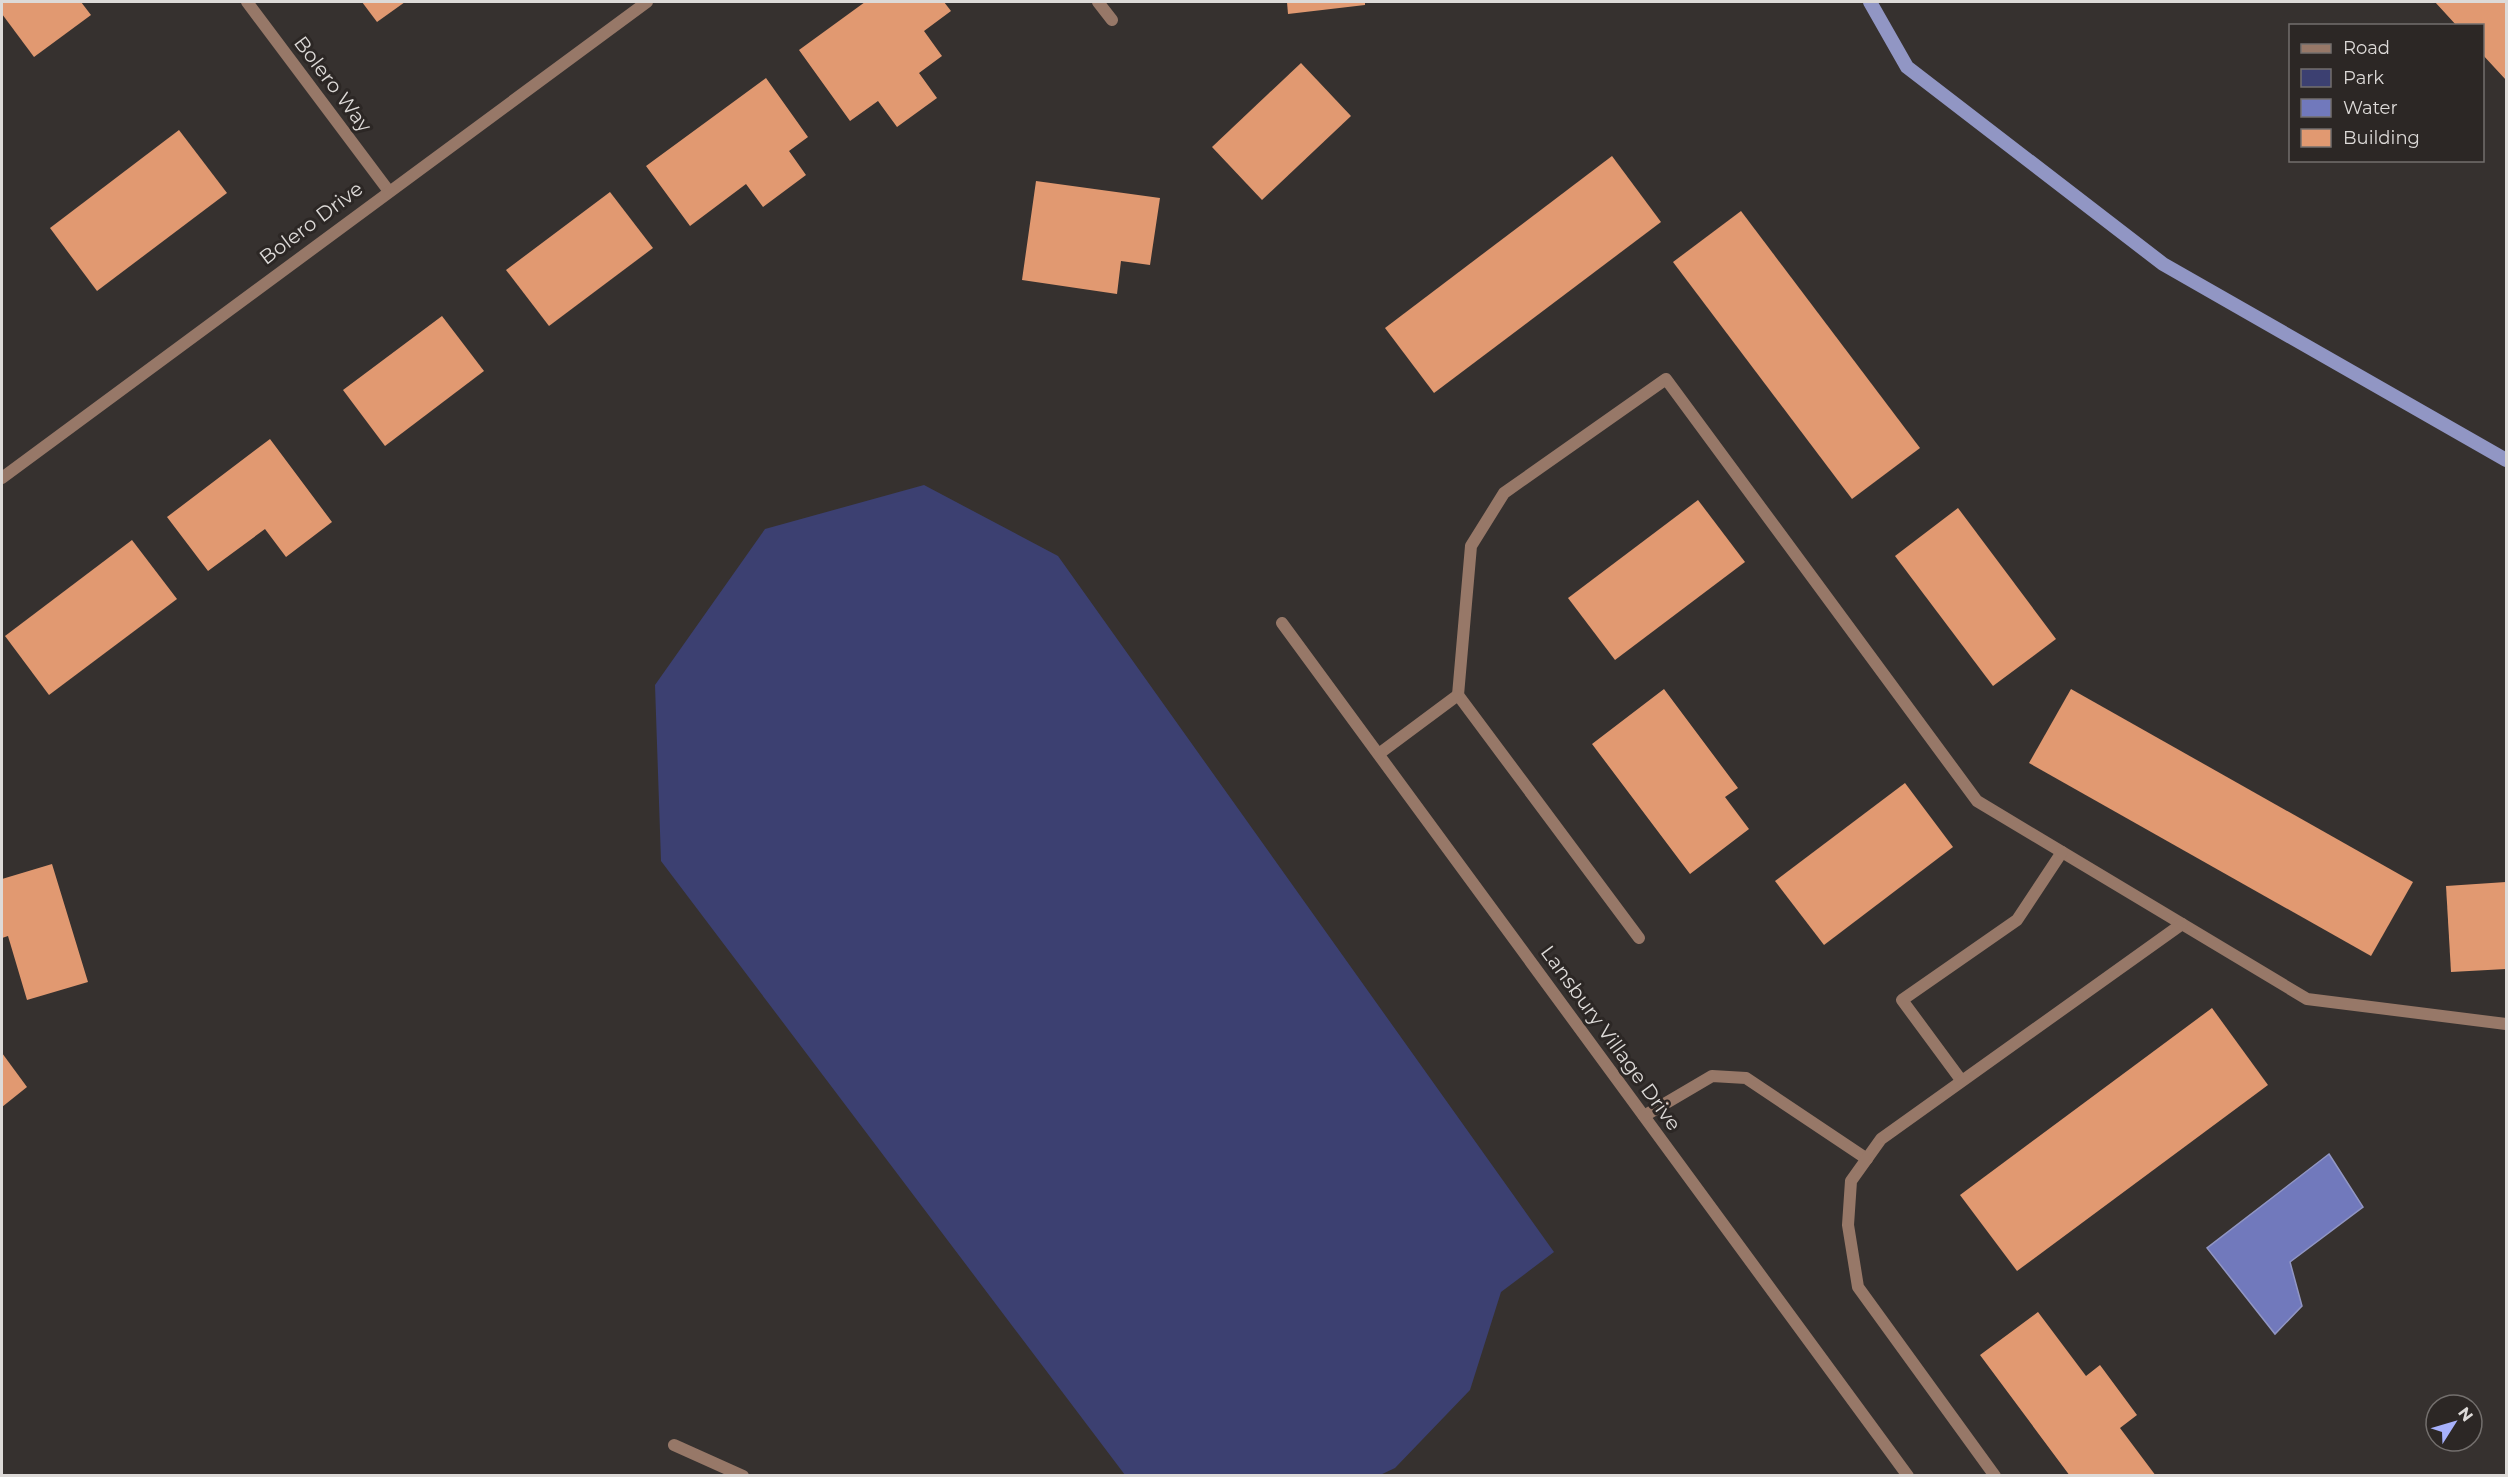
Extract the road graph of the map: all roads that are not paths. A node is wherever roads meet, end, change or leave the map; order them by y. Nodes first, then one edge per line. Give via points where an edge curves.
1 (247, 2) edge
2 (646, 2) edge
3 (1098, 2) edge
4 (1112, 20) dead end
5 (387, 190) junction
6 (2, 478) edge
7 (1282, 623) dead end
8 (1458, 695) junction
9 (1380, 753) junction
10 (2062, 852) junction
11 (2182, 924) junction
12 (1639, 938) dead end
13 (2506, 1024) edge
14 (1961, 1080) junction
15 (1644, 1116) junction
16 (1867, 1159) junction
17 (674, 1445) dead end
18 (743, 1476) edge
19 (1908, 1476) edge
20 (1995, 1476) edge

1 - 5 street, Bolero Way
2 - 5 street, Bolero Drive
3 - 4 street
5 - 6 street, Bolero Drive
7 - 9 street, Lansbury Village Drive
8 - 9 street
8 - 10 street via 1471,546 1504,493 1665,379 1977,801
8 - 12 street
9 - 15 street, Lansbury Village Drive
10 - 11 street
10 - 14 street via 2017,920 1902,1000
11 - 13 street via 2307,999
11 - 14 street
14 - 16 street via 1881,1138
15 - 16 street via 1712,1076 1746,1078
15 - 19 street, Lansbury Village Drive
16 - 20 street via 1851,1181 1848,1225 1858,1287
17 - 18 street

